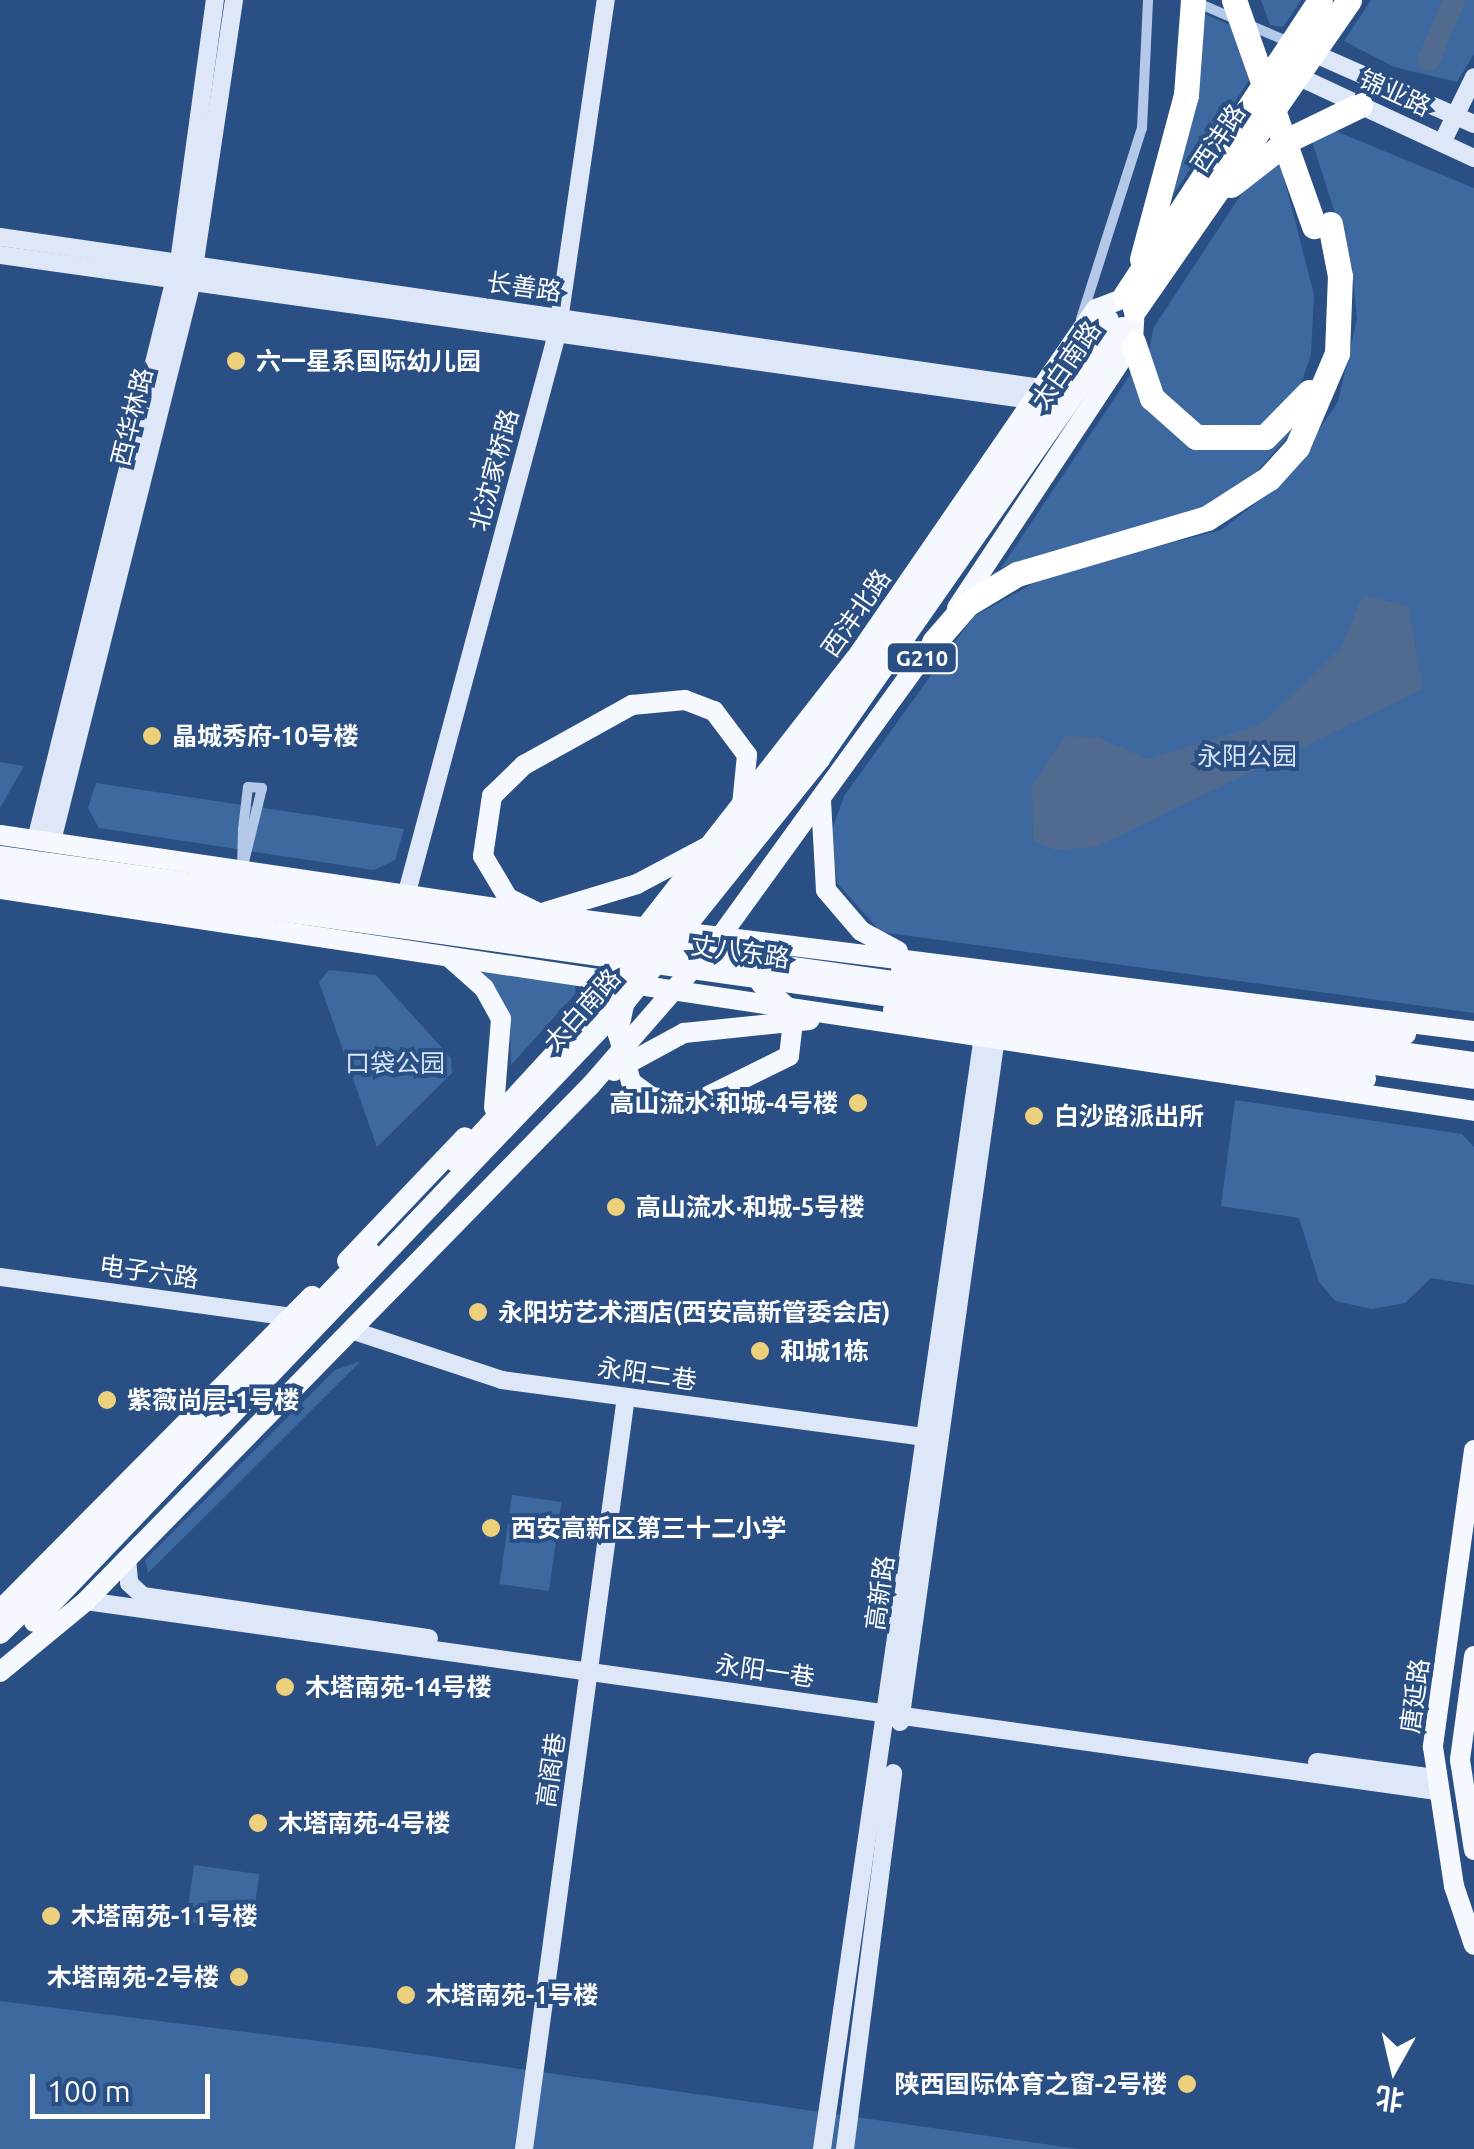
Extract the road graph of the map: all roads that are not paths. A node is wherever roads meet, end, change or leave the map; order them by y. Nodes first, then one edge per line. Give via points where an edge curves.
1 (214, 0) edge
2 (234, 0) edge
3 (606, 0) edge
4 (1148, 0) edge
5 (1234, 0) edge
6 (1248, 0) edge
7 (1320, 0) edge
8 (1349, 0) edge
9 (1198, 3) edge
10 (1304, 49) junction
11 (1295, 75) junction
12 (1474, 77) edge
13 (1360, 104) junction
14 (1455, 115) junction
15 (1474, 124) edge
16 (1442, 143) junction
17 (1474, 158) edge
18 (1212, 201) junction
19 (1322, 225) junction
20 (0, 236) edge
21 (0, 255) edge
22 (185, 272) junction
23 (1126, 312) junction
24 (558, 326) junction
25 (1072, 344) junction
26 (1036, 394) junction
27 (934, 642) junction
28 (821, 798) junction
29 (0, 835) edge
30 (44, 840) junction
31 (729, 840) junction
32 (0, 856) edge
33 (242, 870) junction
34 (0, 872) edge
35 (0, 889) edge
36 (406, 894) junction
37 (536, 914) junction
38 (652, 928) junction
39 (720, 937) junction
40 (603, 938) junction
41 (395, 947) junction
42 (448, 955) junction
43 (908, 957) junction
44 (776, 974) junction
45 (735, 976) junction
46 (609, 980) junction
47 (675, 990) junction
48 (624, 1004) junction
49 (852, 1020) junction
50 (1464, 1029) edge
51 (989, 1044) junction
52 (1474, 1062) edge
53 (1474, 1079) edge
54 (591, 1085) junction
55 (1432, 1105) junction
56 (494, 1108) junction
57 (1474, 1111) edge
58 (0, 1277) edge
59 (292, 1317) junction
60 (354, 1330) junction
61 (626, 1397) junction
62 (934, 1439) junction
63 (1474, 1450) edge
64 (127, 1558) junction
65 (86, 1602) junction
66 (0, 1610) edge
67 (29, 1617) junction
68 (0, 1634) edge
69 (1474, 1656) edge
70 (0, 1660) edge
71 (591, 1667) junction
72 (0, 1672) edge
73 (895, 1709) junction
74 (1436, 1785) junction
75 (1474, 1850) edge
76 (1474, 1945) edge
77 (524, 2149) edge
78 (822, 2149) edge
79 (845, 2149) edge

1 - 22 street, 西华林路
2 - 22 street, 西华林路
3 - 24 street, 北沈家桥路
4 - 25 street via 1135,159
5 - 19 highway, bridge
6 - 19 highway
7 - 10 highway, 西沣路
8 - 10 highway, 西沣路
9 - 10 street
9 - 23 highway via 1182,114
10 - 11 highway, 西沣路
10 - 14 street, 锦业路
10 - 23 highway, 西沣路
11 - 13 street, 锦业路
11 - 18 highway, 西沣路
12 - 14 street
13 - 16 street, 锦业路
13 - 18 highway via 1290,139
14 - 15 street, 锦业路
14 - 16 street
16 - 17 street, 锦业路
18 - 23 highway, 西沣路
19 - 23 highway via 1324,342 1302,408 1285,427 1242,442 1196,437 1152,398
19 - 27 highway via 1340,276 1337,353 1297,447 1269,478 1207,518 1017,574 967,604
20 - 22 street, 长善路
21 - 22 street, 长善路
22 - 24 street, 长善路
22 - 30 street, 西华林路
23 - 25 main road, 西沣北路 via 1096,310
23 - 27 main road, G210
23 - 31 main road, 太白南路, bridge
23 - 48 main road, 太白南路, bridge via 820,759
24 - 26 street, 长善路
24 - 36 street, 北沈家桥路
25 - 26 main road, 西沣北路
26 - 31 main road, 西沣北路
27 - 28 main road, G210
28 - 39 main road, G210
28 - 43 main road via 826,890 861,931
29 - 30 main road
30 - 33 main road
31 - 37 main road via 636,884
31 - 38 main road, 西沣北路
31 - 40 main road, bridge via 747,755 714,711 686,700 632,705 524,765 484,815 491,878 546,920
31 - 67 main road, 太白南路, bridge via 660,938
32 - 40 main road, 丈八东路, bridge
33 - 33 street via 258,832 262,788 248,787
33 - 36 main road
34 - 45 main road, 丈八东路, bridge
35 - 41 main road
36 - 37 main road
36 - 41 street, 北沈家桥路
37 - 38 main road
38 - 39 main road
38 - 46 main road, 西沣北路
39 - 43 main road
39 - 47 main road, G210
40 - 44 main road, 丈八东路, bridge
41 - 42 main road
42 - 46 main road
42 - 56 main road via 484,988 501,1019
43 - 50 main road
44 - 45 main road, 丈八东路, bridge
44 - 50 main road, bridge via 948,973 1406,1034
44 - 52 main road, 丈八东路, bridge
44 - 53 main road, 丈八东路, bridge
44 - 55 main road, bridge via 944,1022 1366,1079
45 - 48 main road, bridge via 784,999 796,1042 770,1070 694,1104 652,1098 631,1082 618,1034
46 - 47 main road
46 - 56 main road, 太白南路
47 - 49 main road
47 - 54 main road
48 - 67 main road, 太白南路, bridge
49 - 51 main road
49 - 54 main road via 684,1033
51 - 55 main road
51 - 62 street, 高新路
54 - 60 main road
55 - 57 main road
56 - 59 main road, 太白南路
58 - 59 street, 电子六路
59 - 66 main road, 太白南路
60 - 61 street, 永阳二巷 via 461,1371
60 - 64 main road
61 - 62 street, 永阳二巷
61 - 71 street, 高阁巷
62 - 73 street, 高新路
63 - 74 main road, 唐延路
64 - 65 main road
64 - 71 street, 永阳一巷 via 129,1583 143,1596
65 - 71 street, 永阳一巷
65 - 72 main road
67 - 68 main road, 太白南路
67 - 70 main road, 太白南路
69 - 75 main road via 1460,1760
71 - 73 street, 永阳一巷
71 - 77 street, 高阁巷
73 - 74 street, 永阳一巷
73 - 78 street, 高新路
73 - 79 street, 高新路
74 - 76 main road, 唐延路

